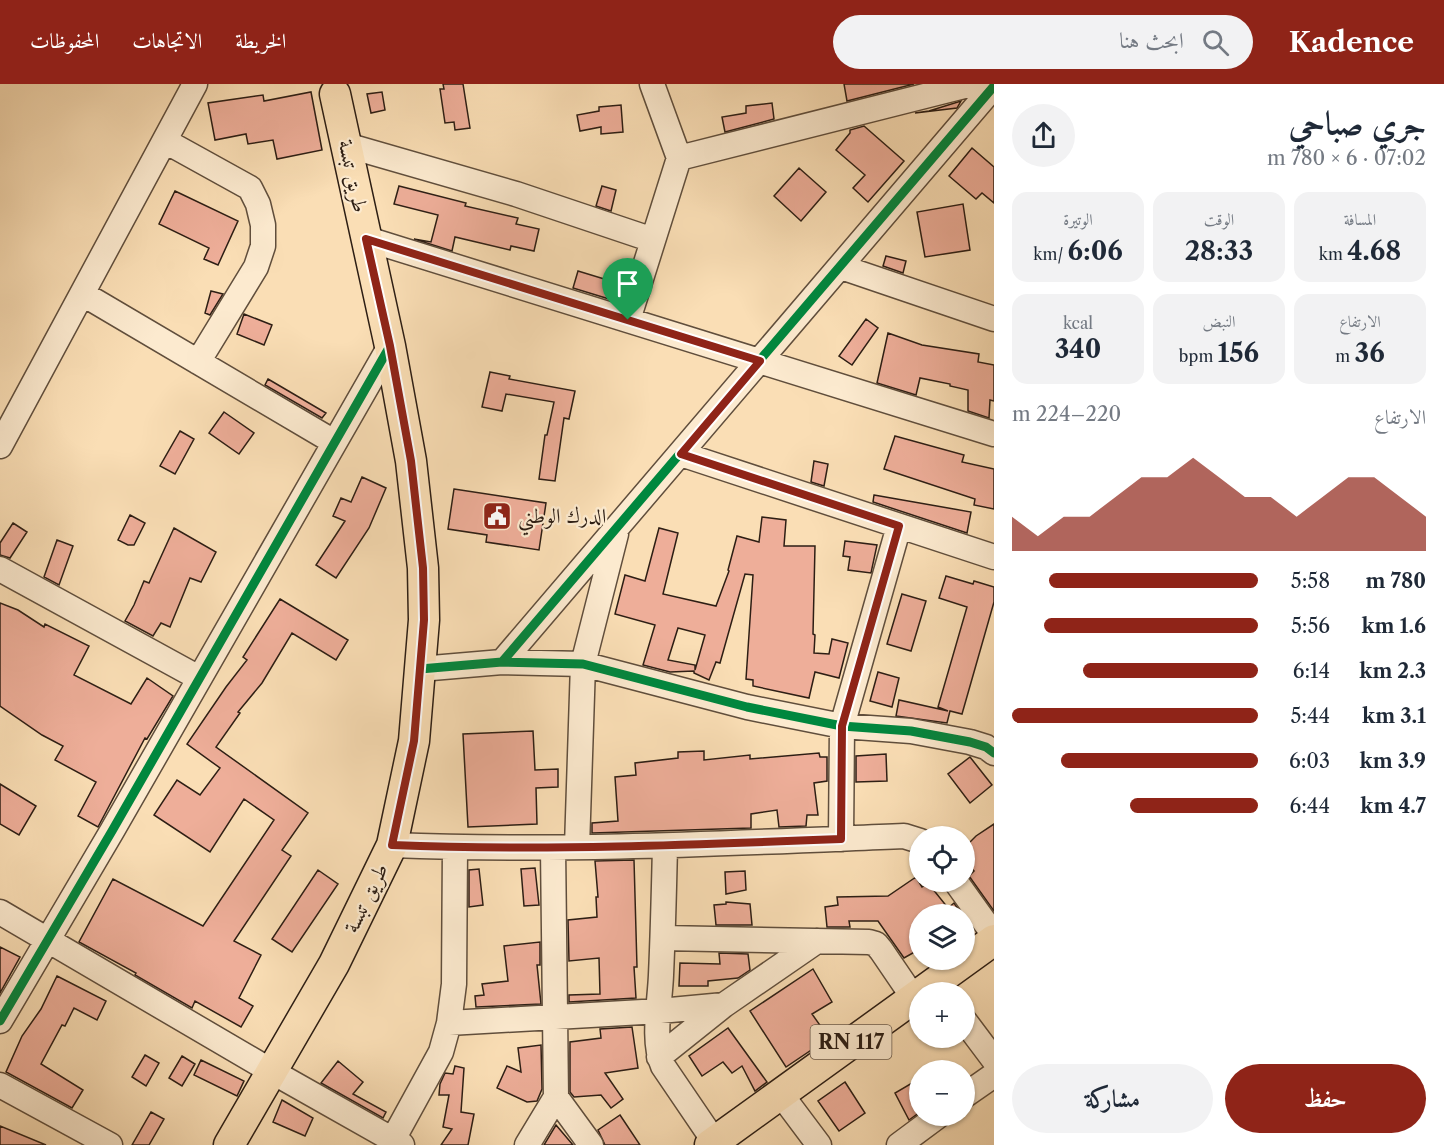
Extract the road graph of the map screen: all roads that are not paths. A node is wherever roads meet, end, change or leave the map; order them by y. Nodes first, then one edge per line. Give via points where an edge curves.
1 (653, 84) edge
2 (972, 84) edge
3 (994, 86) edge
4 (332, 87) edge
5 (195, 89) edge
6 (165, 141) junction
7 (346, 145) junction
8 (679, 158) junction
9 (366, 239) junction
10 (653, 240) junction
11 (841, 267) junction
12 (82, 294) junction
13 (994, 319) edge
14 (628, 320) junction
15 (390, 346) junction
16 (760, 361) junction
17 (198, 362) junction
18 (994, 434) edge
19 (334, 442) junction
20 (0, 446) edge
21 (681, 454) junction
22 (899, 526) junction
23 (617, 529) junction
24 (994, 557) edge
25 (0, 569) edge
26 (502, 662) junction
27 (583, 664) junction
28 (420, 669) junction
29 (199, 678) junction
30 (842, 726) junction
31 (994, 753) edge
32 (909, 838) edge
33 (841, 839) junction
34 (392, 845) junction
35 (665, 846) junction
36 (454, 847) junction
37 (577, 847) junction
38 (553, 848) junction
39 (963, 892) edge
40 (0, 912) edge
41 (663, 938) junction
42 (994, 938) edge
43 (47, 941) junction
44 (817, 941) junction
45 (921, 982) edge
46 (941, 982) edge
47 (724, 1005) junction
48 (909, 1005) edge
49 (660, 1011) junction
50 (555, 1017) junction
51 (0, 1022) edge
52 (449, 1023) junction
53 (975, 1035) edge
54 (659, 1057) junction
55 (994, 1060) edge
56 (271, 1071) junction
57 (994, 1075) edge
58 (0, 1085) edge
59 (975, 1088) edge
60 (780, 1093) junction
61 (556, 1097) junction
62 (925, 1126) edge
63 (395, 1143) edge
64 (712, 1143) edge
65 (110, 1145) edge
66 (230, 1145) edge
67 (527, 1145) edge
68 (591, 1145) edge
69 (819, 1145) edge
70 (899, 1145) edge

1 - 8 street
2 - 8 street
3 - 11 street
4 - 7 main road, طريق تبسة
5 - 6 street
6 - 12 street
6 - 17 street via 250,188 263,225 263,246 256,267
7 - 9 main road, طريق تبسة
7 - 10 street via 516,194
8 - 10 street
9 - 14 street
9 - 15 main road, طريق تبسة
10 - 14 street
11 - 13 street
11 - 16 street
12 - 17 street
12 - 20 street
14 - 16 street
15 - 19 street
15 - 28 main road, طريق تبسة via 411,461 423,568
16 - 18 street
16 - 21 street
17 - 19 street
19 - 29 street
21 - 22 street
21 - 23 street
22 - 24 street
22 - 30 street
23 - 26 street
23 - 27 street
25 - 29 street
26 - 27 street
26 - 28 street
27 - 30 street via 747,707
27 - 37 street
28 - 34 main road, طريق تبسة via 414,741
29 - 43 street
30 - 31 street via 911,731 970,742
30 - 33 street
32 - 33 street
33 - 35 street
34 - 36 street
34 - 56 main road, طريق تبسة via 334,964
35 - 37 street
35 - 41 street
36 - 38 street
36 - 52 street via 454,984
37 - 38 street
38 - 50 street
39 - 42 street
40 - 43 street
41 - 44 street
41 - 49 street
42 - 46 main road, RN 117
43 - 51 street
43 - 56 street
44 - 45 street via 876,944
44 - 47 street
47 - 49 street
47 - 54 street
48 - 60 main road, RN 117
49 - 50 street
49 - 54 street
50 - 52 street
50 - 61 street
52 - 63 street via 441,1052
53 - 55 street
54 - 64 street
56 - 63 street
56 - 66 main road, طريق تبسة
57 - 59 street
58 - 65 street
60 - 64 main road, RN 117
60 - 69 street
61 - 67 street
61 - 68 street
62 - 70 street

